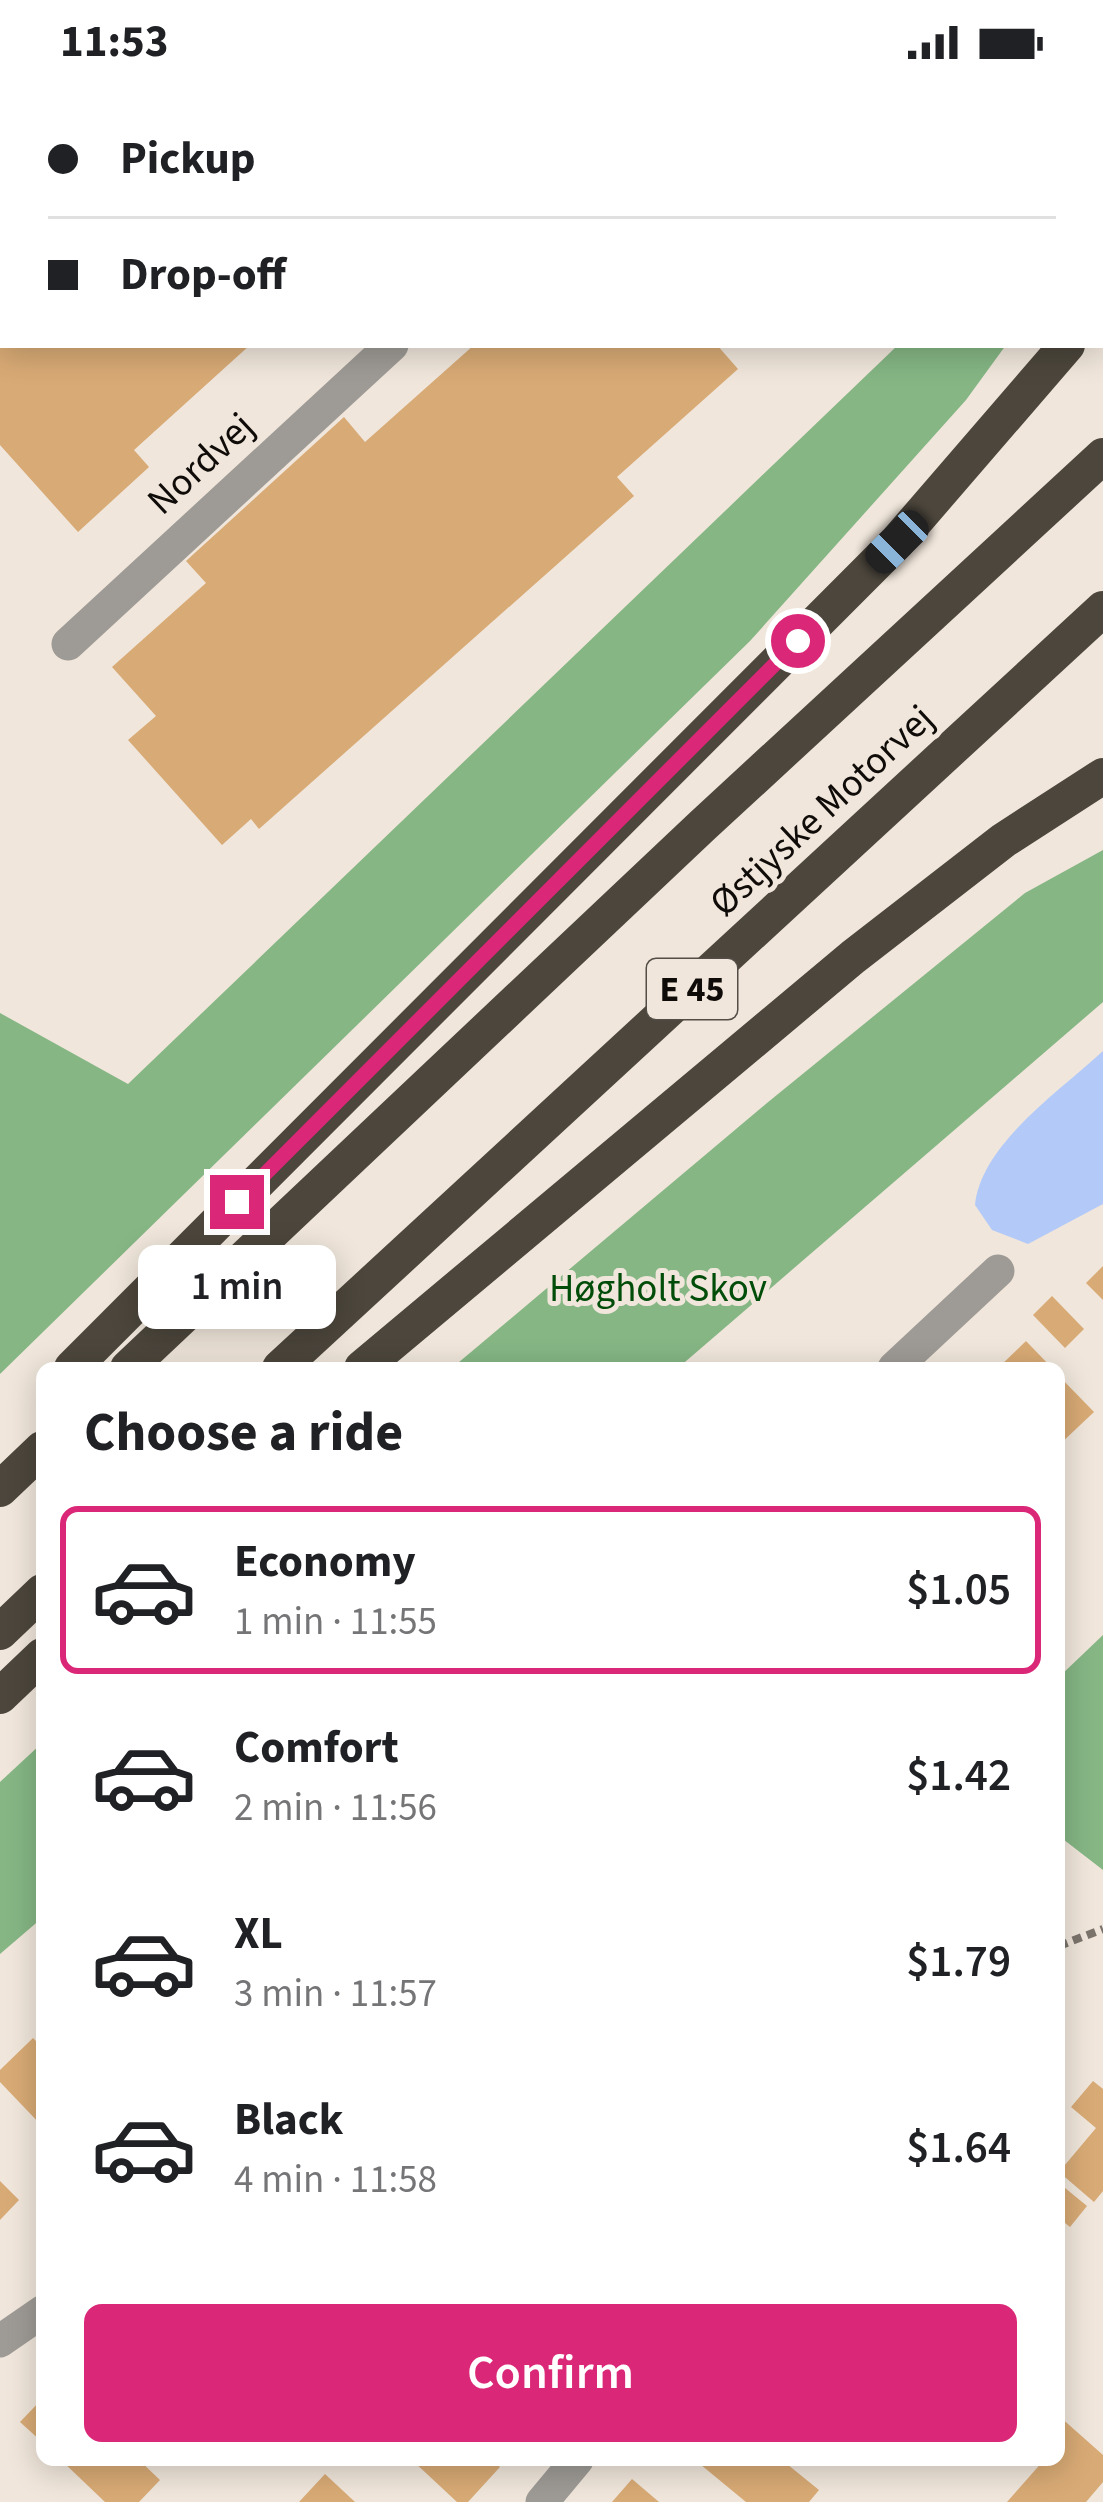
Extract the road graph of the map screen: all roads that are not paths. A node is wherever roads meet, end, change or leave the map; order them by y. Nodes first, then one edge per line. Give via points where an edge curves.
1 (389, 348) edge
2 (1064, 348) edge
3 (1103, 456) edge
4 (1103, 609) edge
5 (68, 644) dead end
6 (1103, 776) edge
7 (998, 1271) dead end
8 (78, 1362) edge
9 (134, 1362) edge
10 (287, 1362) edge
11 (369, 1362) edge
12 (900, 1362) edge
13 (36, 1451) edge
14 (0, 1490) edge
15 (36, 1598) edge
16 (0, 1632) edge
17 (36, 1662) edge
18 (0, 1696) edge
19 (36, 2316) edge
20 (0, 2341) edge
21 (572, 2466) edge
22 (542, 2502) edge

1 - 5 street, Nordvej
2 - 8 highway via 897,542
3 - 9 highway, Østjyske Motorvej
4 - 10 highway, Østjyske Motorvej / E 45
6 - 11 highway via 1004,840 853,957
7 - 12 street
13 - 14 highway
15 - 16 highway
17 - 18 highway
19 - 20 street
21 - 22 street

